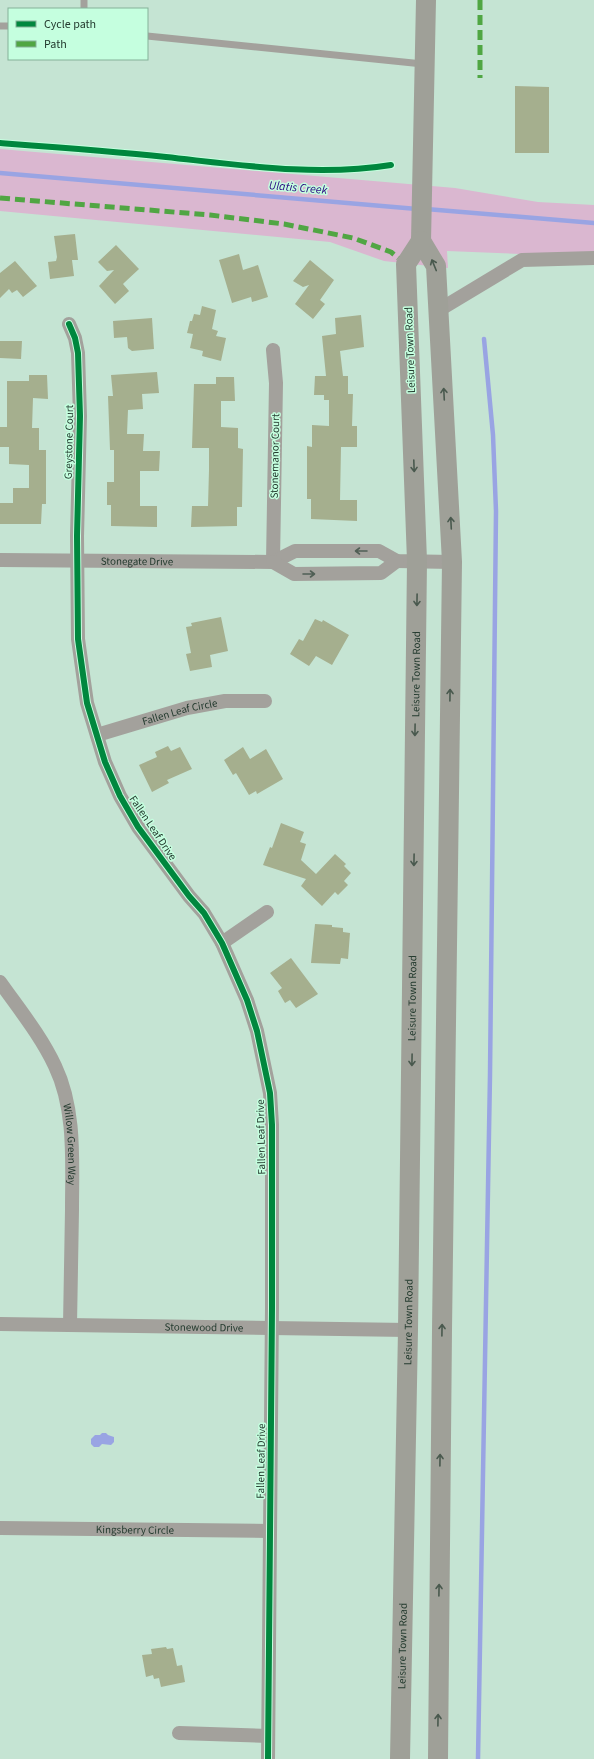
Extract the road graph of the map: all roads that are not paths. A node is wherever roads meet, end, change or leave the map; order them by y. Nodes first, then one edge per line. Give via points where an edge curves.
1 (426, 0) edge
2 (148, 36) edge
3 (423, 64) junction
4 (421, 241) junction
5 (594, 258) edge
6 (439, 310) junction
7 (68, 324) dead end
8 (273, 350) dead end
9 (0, 560) edge
10 (397, 561) junction
11 (418, 561) junction
12 (77, 562) junction
13 (273, 562) junction
14 (452, 562) junction
15 (265, 701) dead end
16 (96, 735) junction
17 (267, 912) dead end
18 (222, 943) junction
19 (0, 982) edge
20 (0, 1324) edge
21 (70, 1325) junction
22 (272, 1327) junction
23 (408, 1330) junction
24 (0, 1528) edge
25 (270, 1531) junction
26 (179, 1733) dead end
27 (268, 1736) junction
28 (268, 1759) edge
29 (400, 1759) edge
30 (438, 1759) edge

1 - 3 main road
2 - 3 lane
3 - 4 main road
6 -> 4 main road via 436,266
4 -> 11 main road, Leisure Town Road via 406,264
5 - 6 street via 522,260
14 -> 6 main road
7 - 12 street, Greystone Court via 75,338 78,353 80,416
8 - 13 street, Stonemanor Court via 276,383
9 - 12 street, Stonegate Drive
10 - 11 street, Stonegate Drive
10 -> 13 street, Stonegate Drive via 379,551 295,551
13 -> 10 street, Stonegate Drive via 294,574 381,573
11 - 14 street, Stonegate Drive
11 -> 23 main road, Leisure Town Road
12 - 13 street, Stonegate Drive
12 - 16 street, Fallen Leaf Drive via 78,639 87,702
30 -> 14 main road
15 - 16 street, Fallen Leaf Circle via 225,701 187,708
16 - 18 street, Fallen Leaf Drive via 120,796 138,827 179,884 204,913
17 - 18 street
18 - 22 street, Fallen Leaf Drive via 257,1030 270,1093
19 - 21 street, Willow Green Way via 56,1066 65,1094 71,1126 72,1166
20 - 21 street, Stonewood Drive
21 - 22 street, Stonewood Drive
22 - 23 street, Stonewood Drive
22 - 25 street, Fallen Leaf Drive
23 - 29 main road, Leisure Town Road
24 - 25 street, Kingsberry Circle
25 - 27 street, Fallen Leaf Drive
26 - 27 street
27 - 28 street, Fallen Leaf Drive

